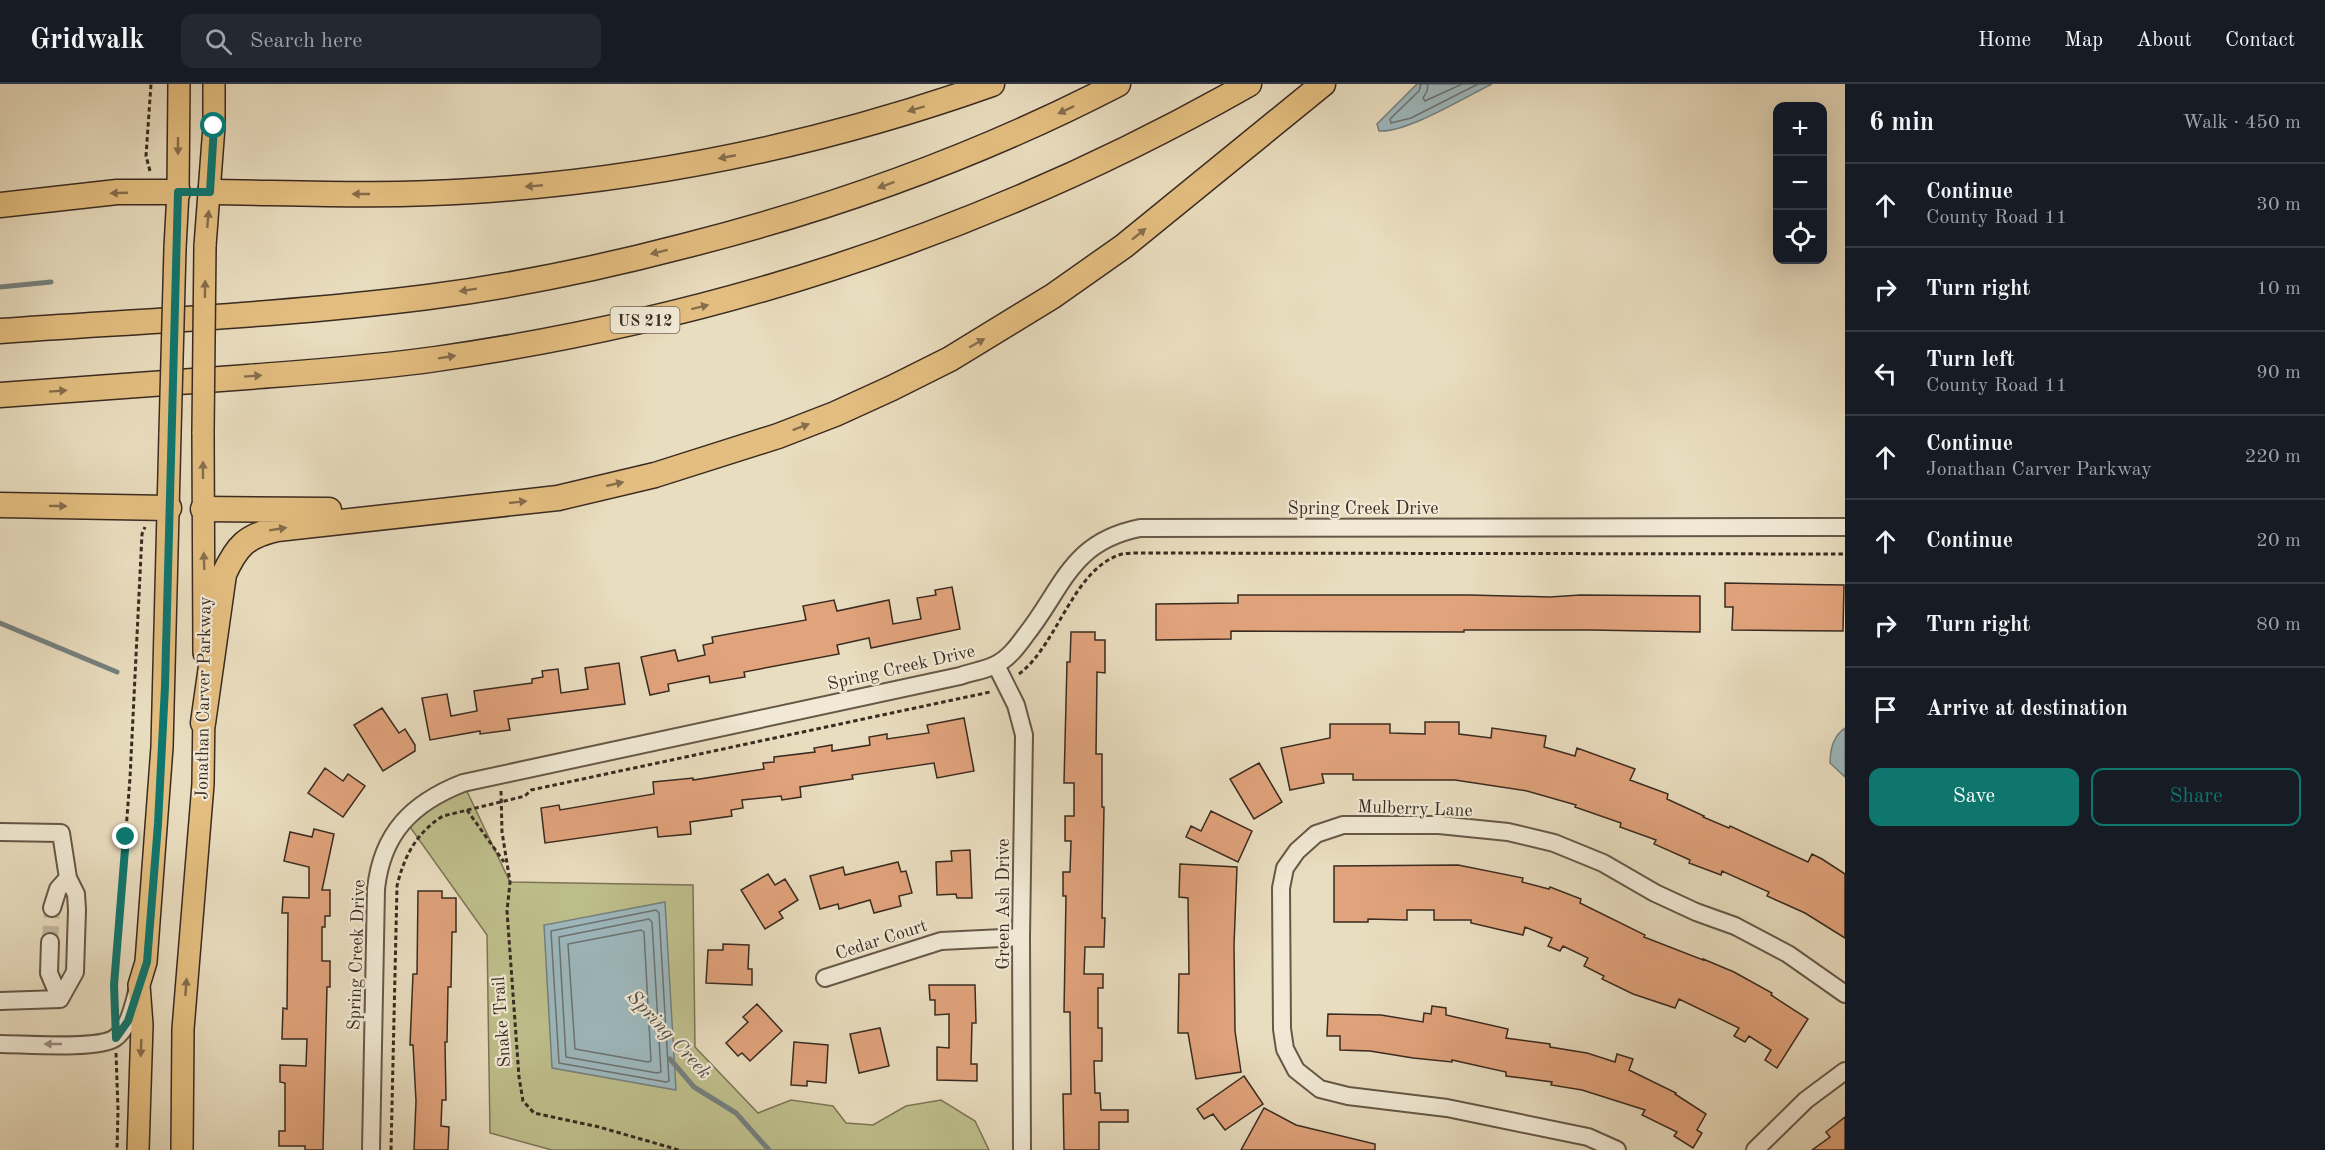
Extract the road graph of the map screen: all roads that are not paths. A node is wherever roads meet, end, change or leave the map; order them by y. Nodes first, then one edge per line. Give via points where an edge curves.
1 (179, 84) edge
2 (214, 84) edge
3 (992, 84) edge
4 (1118, 84) edge
5 (1249, 84) edge
6 (1323, 84) edge
7 (178, 192) junction
8 (210, 192) junction
9 (0, 205) edge
10 (0, 331) edge
11 (0, 395) edge
12 (0, 505) edge
13 (479, 506) junction
14 (169, 508) junction
15 (203, 509) junction
16 (1845, 527) edge
17 (996, 665) junction
18 (203, 723) junction
19 (0, 832) edge
20 (68, 878) junction
21 (52, 908) tunnel mouth
22 (1021, 937) junction
23 (50, 942) tunnel mouth
24 (825, 978) dead end
25 (139, 985) junction
26 (1845, 994) edge
27 (60, 999) junction
28 (0, 1001) edge
29 (0, 1044) edge
30 (1845, 1071) edge
31 (138, 1150) edge
32 (182, 1150) edge
33 (371, 1150) edge
34 (1022, 1150) edge
35 (1617, 1150) edge
36 (1755, 1150) edge

1 -> 7 main road, Jonathan Carver Parkway
2 - 8 main road, Jonathan Carver Parkway
3 -> 8 highway via 823,135 748,153 619,175 420,194
4 -> 10 highway via 1029,127 885,185 738,232 587,270 431,297
11 -> 5 highway, US 212 via 423,361 512,348 681,312 832,269 984,214 1126,150
13 -> 6 highway via 558,498 655,475 778,436 892,388 1004,327 1124,246
7 - 8 main road
7 -> 9 highway via 117,192
7 - 14 main road, Jonathan Carver Parkway, bridge
15 -> 8 main road, Jonathan Carver Parkway, bridge via 205,246
12 -> 14 highway
13 - 15 highway
18 -> 13 highway via 224,574 234,552 257,533
14 - 15 main road
14 - 25 main road, Jonathan Carver Parkway via 159,813 147,962
18 -> 15 main road, Jonathan Carver Parkway
16 - 17 street, Spring Creek Drive via 1140,528 1096,543 1078,559 1014,651
17 - 22 street, Green Ash Drive via 1016,705 1024,735
17 - 33 street, Spring Creek Drive via 463,783 419,805 392,835 378,870
32 -> 18 main road, Jonathan Carver Parkway via 183,1029
19 - 20 street via 61,833
20 - 21 street via 58,890
20 - 27 street via 77,910 75,972
22 - 24 street, Cedar Court via 940,941
22 - 34 street, Green Ash Drive
23 - 27 street via 49,973
25 -> 29 street via 128,1021 116,1038 93,1044
25 -> 31 main road, Jonathan Carver Parkway via 142,1025
26 - 35 street, Mulberry Lane via 1788,954 1744,930 1696,912 1603,863 1554,843 1509,832 1439,825 1343,825 1316,834 1297,851 1285,868 1281,888 1282,1029 1285,1049 1296,1070 1320,1089 1348,1096 1447,1108 1588,1137
27 - 28 street
30 - 36 street via 1806,1100

